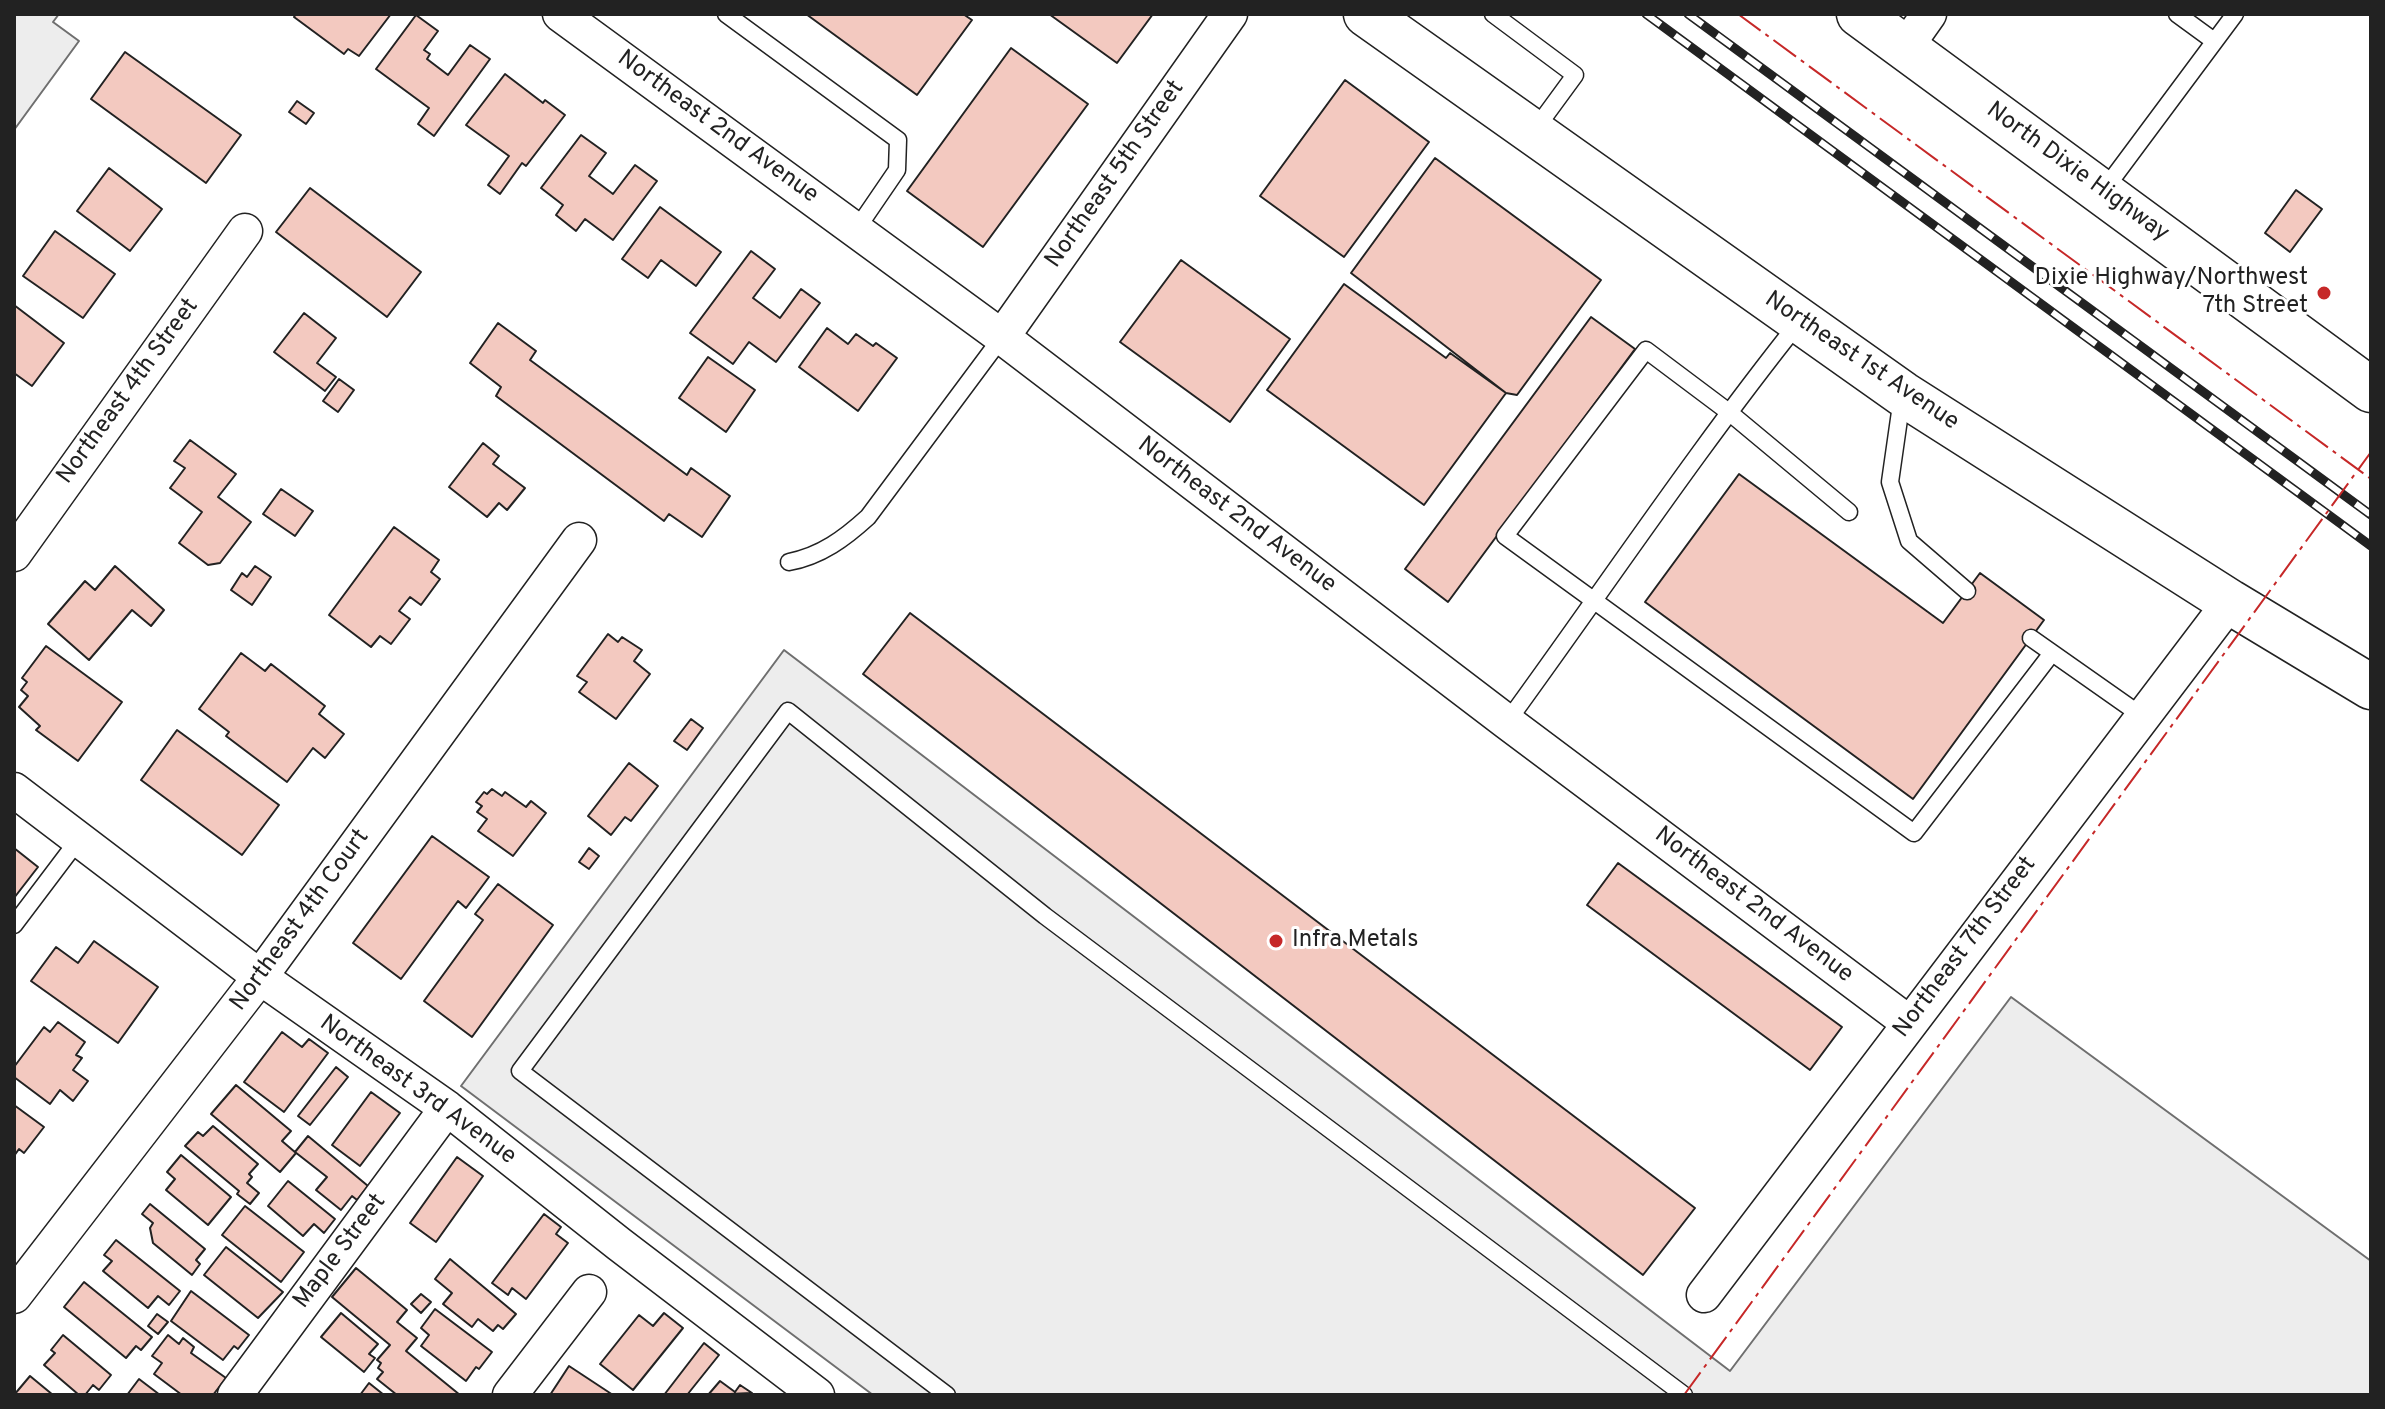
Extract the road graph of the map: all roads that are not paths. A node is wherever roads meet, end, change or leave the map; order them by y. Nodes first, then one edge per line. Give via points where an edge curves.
1 (560, 14) edge
2 (726, 14) edge
3 (1230, 14) edge
4 (1366, 14) edge
5 (1493, 14) edge
6 (1859, 14) edge
7 (2177, 14) edge
8 (2235, 14) edge
9 (1917, 31) edge
10 (2214, 41) junction
11 (1533, 132) junction
12 (2103, 192) junction
13 (856, 230) junction
14 (245, 231) dead end
15 (1800, 321) junction
16 (1002, 337) junction
17 (2371, 390) edge
18 (1903, 394) junction
19 (1730, 413) junction
20 (1849, 512) dead end
21 (579, 540) dead end
22 (14, 554) edge
23 (789, 562) dead end
24 (1967, 591) dead end
25 (1593, 600) junction
26 (2230, 602) junction
27 (2031, 638) dead end
28 (2052, 653) junction
29 (2371, 687) edge
30 (2142, 716) junction
31 (1507, 722) junction
32 (14, 790) edge
33 (79, 839) junction
34 (14, 925) edge
35 (260, 977) junction
36 (1909, 1023) junction
37 (447, 1108) junction
38 (589, 1292) dead end
39 (1704, 1295) dead end
40 (14, 1296) edge
41 (777, 1383) edge
42 (235, 1395) edge
43 (510, 1395) edge
44 (817, 1395) edge
45 (947, 1395) edge
46 (1684, 1395) edge

1 - 13 street, Northeast 2nd Avenue
2 - 13 lane via 898,140 897,170
3 - 16 street, Northeast 5th Street
4 - 11 main road, Northeast 1st Avenue
5 - 11 lane via 1575,75
6 - 9 main road, North Dixie Highway
7 - 10 lane
8 - 10 lane
9 - 12 main road, North Dixie Highway
10 - 12 lane
11 - 15 main road, Northeast 1st Avenue
12 - 17 main road, North Dixie Highway
13 - 16 street, Northeast 2nd Avenue
14 - 22 street, Northeast 4th Street
15 - 18 main road, Northeast 1st Avenue
15 - 19 lane
16 - 23 lane via 868,517 844,539
16 - 31 street, Northeast 2nd Avenue
18 - 24 lane via 1890,482 1909,541
18 - 26 main road, Northeast 1st Avenue
19 - 20 lane
19 - 25 lane
19 - 25 lane via 1646,350 1505,536
21 - 35 street, Northeast 4th Court
25 - 28 lane via 1914,833
25 - 31 lane
26 - 29 main road, Northeast 1st Avenue
26 - 30 street, Northeast 7th Street
27 - 28 lane
28 - 30 lane
30 - 36 street, Northeast 7th Street
31 - 36 street, Northeast 2nd Avenue
32 - 33 street, Northeast 3rd Avenue
33 - 34 lane
33 - 35 street, Northeast 3rd Avenue
35 - 37 street, Northeast 3rd Avenue
35 - 40 street, Northeast 4th Court
36 - 39 street, Northeast 7th Street
37 - 41 street, Northeast 3rd Avenue via 619,1244
37 - 42 street, Maple Street
38 - 43 street
41 - 44 street, Northeast 3rd Avenue
45 - 46 lane via 520,1071 788,711 1045,916

